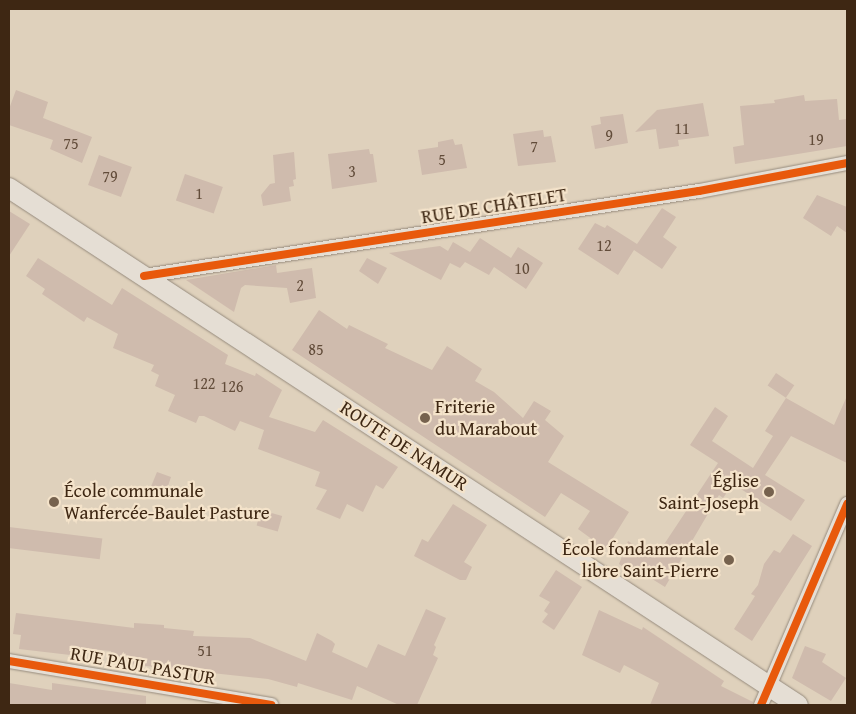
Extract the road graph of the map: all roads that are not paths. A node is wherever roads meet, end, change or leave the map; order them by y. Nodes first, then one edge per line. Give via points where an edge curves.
1 (847, 163) edge
2 (9, 188) edge
3 (144, 276) junction
4 (847, 504) edge
5 (9, 661) edge
6 (769, 686) junction
7 (271, 705) edge
8 (761, 705) edge
9 (798, 705) edge

1 - 3 street, RUE DE CHÂTELET via 699,191
2 - 3 main road, ROUTE DE NAMUR
3 - 6 main road, ROUTE DE NAMUR
4 - 6 street
5 - 7 street, RUE PAUL PASTUR
6 - 8 street
6 - 9 main road, ROUTE DE NAMUR

